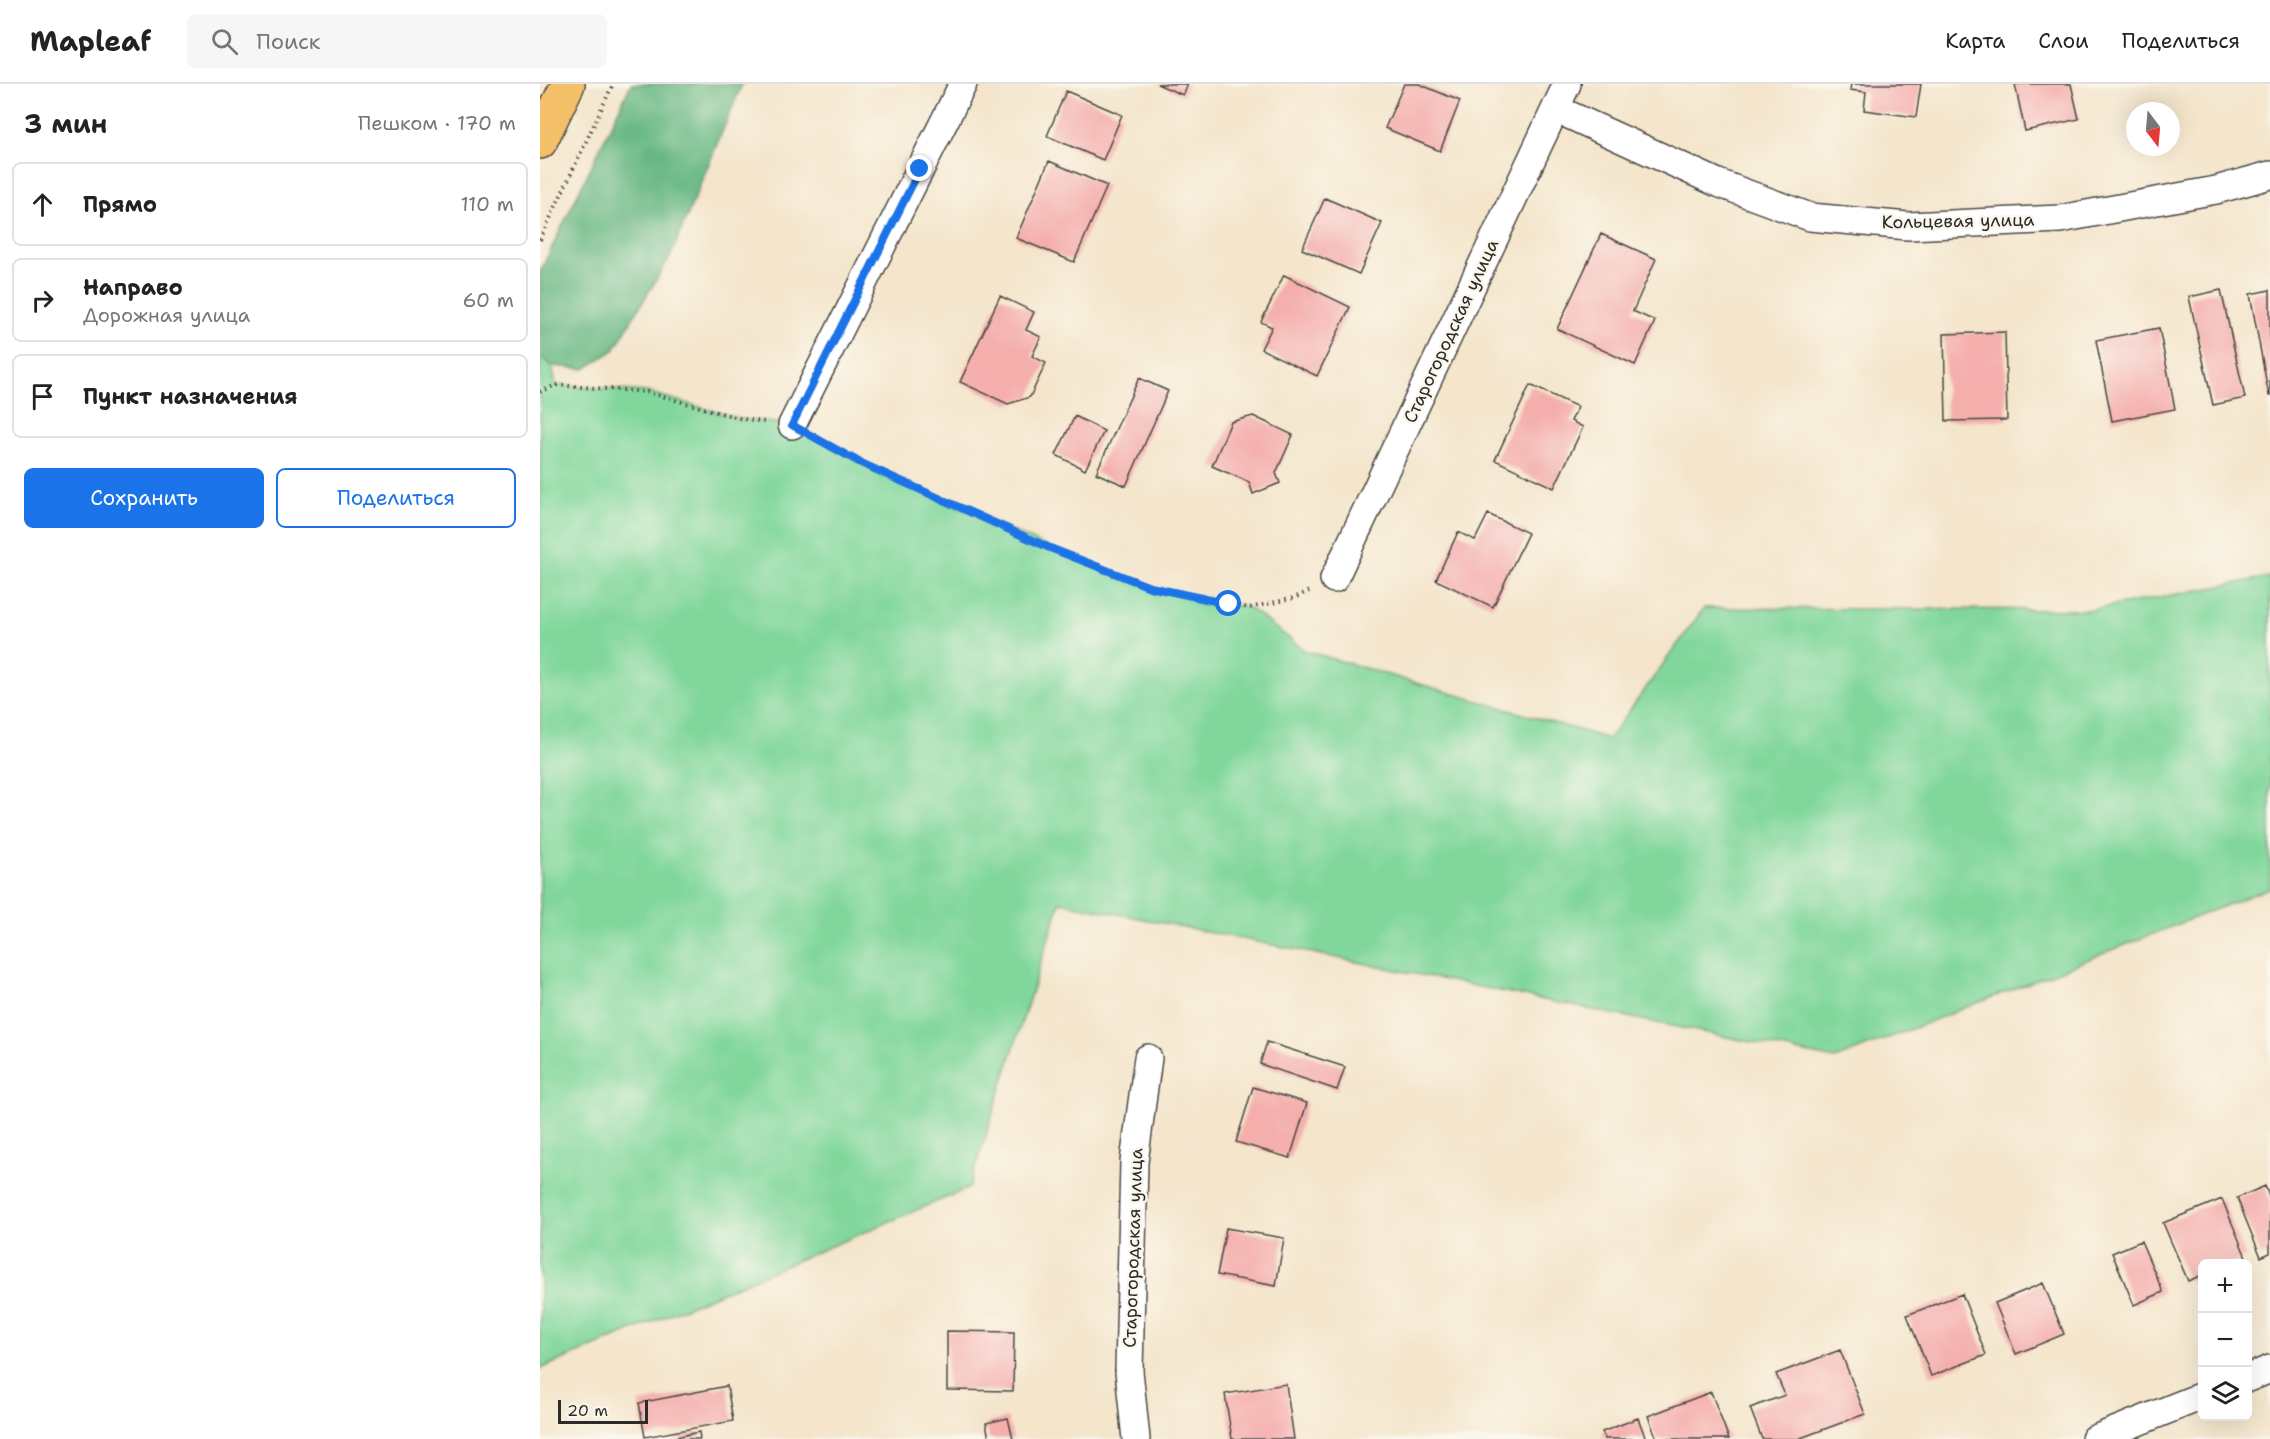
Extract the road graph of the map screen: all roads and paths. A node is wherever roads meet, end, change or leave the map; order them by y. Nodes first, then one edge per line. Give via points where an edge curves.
1 (568, 84) edge
2 (612, 84) edge
3 (963, 84) edge
4 (1567, 84) edge
5 (1556, 109) junction
6 (540, 142) edge
7 (2270, 175) edge
8 (540, 240) edge
9 (540, 393) edge
10 (792, 425) junction
11 (1334, 579) joint
12 (1148, 1058) dead end
13 (2270, 1369) edge
14 (2252, 1376) edge
15 (2198, 1398) edge
16 (1136, 1439) edge
17 (2095, 1439) edge

1 - 6 main road
2 - 8 path
3 - 10 street
4 - 5 street, Старогородская улица
5 - 7 street, Кольцевая улица via 1718,183 1810,217 1908,226 2060,219 2216,190
5 - 11 street, Старогородская улица
9 - 10 path via 556,385 647,392 742,419
10 - 11 path via 861,463 1039,544 1150,587 1249,608 1294,598
12 - 16 street, Старогородская улица via 1134,1162 1129,1371
13 - 14 street
15 - 17 street

